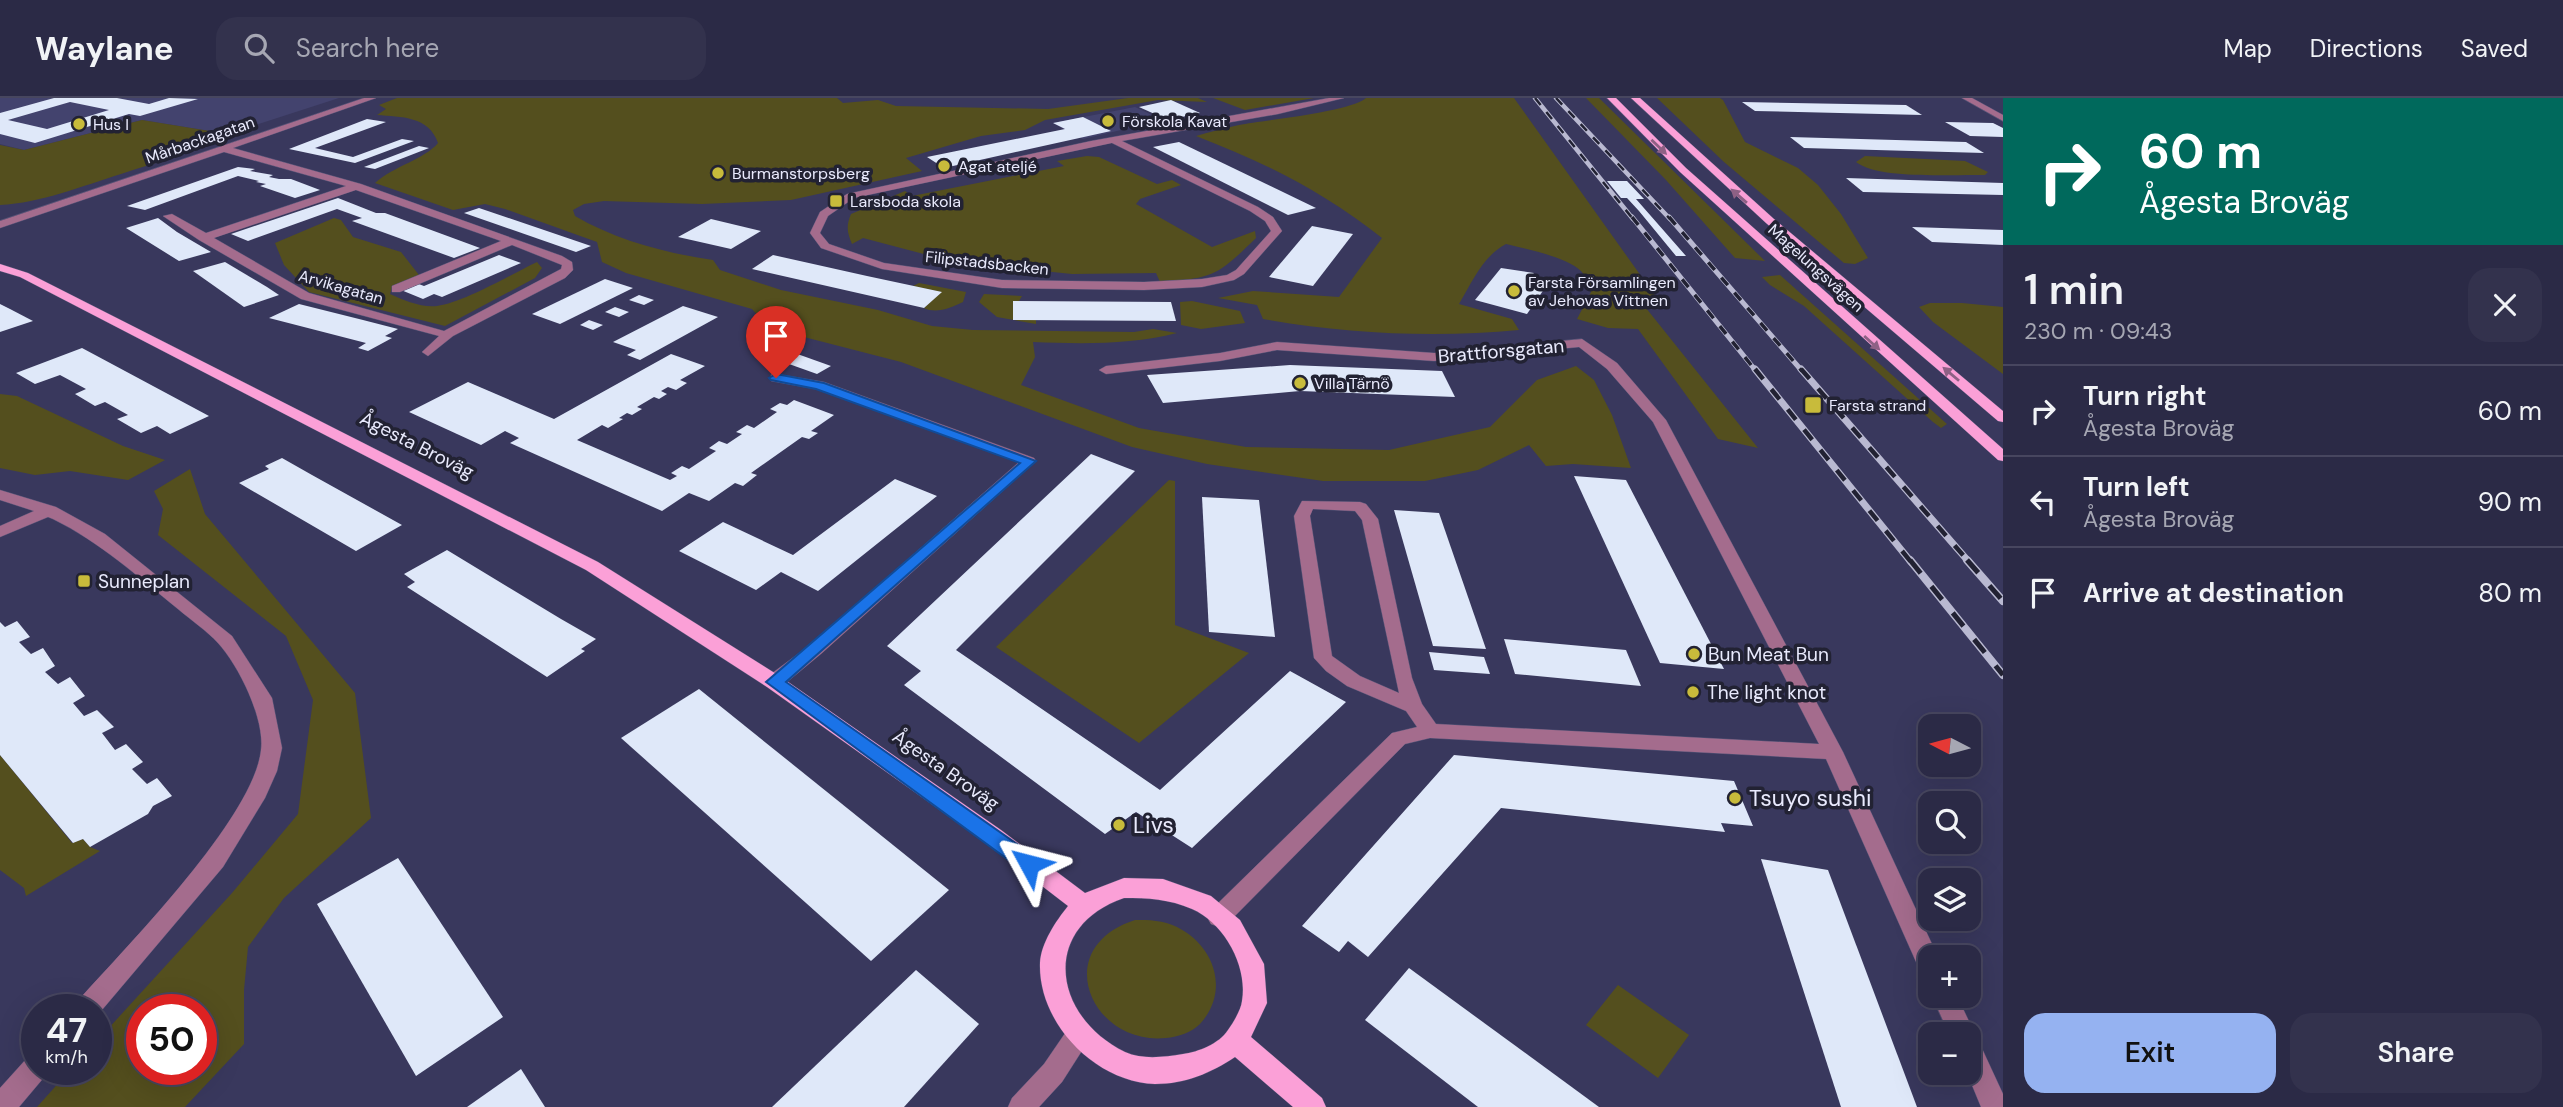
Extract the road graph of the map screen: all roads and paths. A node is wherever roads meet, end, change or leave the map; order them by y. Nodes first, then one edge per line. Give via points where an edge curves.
1 (372, 98) edge
2 (1340, 98) edge
3 (1611, 98) edge
4 (1635, 98) edge
5 (1966, 98) edge
6 (2003, 118) edge
7 (1113, 140) junction
8 (224, 149) junction
9 (118, 184) junction
10 (357, 186) junction
11 (0, 214) edge
12 (168, 216) dead end
13 (0, 225) edge
14 (203, 238) junction
15 (512, 242) junction
16 (0, 256) edge
17 (0, 267) edge
18 (24, 275) junction
19 (396, 289) dead end
20 (439, 332) dead end
21 (428, 352) dead end
22 (1106, 370) dead end
23 (776, 378) dead end
24 (2003, 418) edge
25 (2003, 440) edge
26 (1982, 441) junction
27 (2003, 457) edge
28 (0, 495) edge
29 (50, 510) junction
30 (0, 532) edge
31 (774, 682) junction
32 (1413, 706) junction
33 (1430, 732) junction
34 (1833, 752) junction
35 (1084, 905) junction
36 (1219, 917) junction
37 (1921, 945) edge
38 (100, 994) edge
39 (1079, 1035) junction
40 (1236, 1041) junction
41 (1981, 1076) edge
42 (21, 1084) edge
43 (1, 1107) edge
44 (1021, 1107) edge
45 (1313, 1107) edge
46 (1995, 1107) edge

1 - 8 street, Mårbackagatan
2 - 7 street, Filipstadsbacken
3 -> 26 main road, Magelungsvägen via 1683,170
24 -> 4 main road, Magelungsvägen via 1782,233
5 - 6 street
7 - 7 street, Filipstadsbacken via 851,196 824,214 815,233 825,246 882,266 1013,285 1130,286 1230,278 1277,231 1254,209
8 - 9 street, Mårbackagatan
8 - 10 street via 295,165
9 - 11 street, Mårbackagatan
9 - 13 street, Mårbackagatan
10 - 14 street
10 - 15 street
12 - 14 street, Arvikagatan
14 - 20 street, Arvikagatan via 305,296
15 - 19 street, Arvikagatan
15 - 21 street via 558,258 568,264 567,270 449,333
16 - 18 main road, Ågesta Broväg
17 - 18 main road, Ågesta Broväg
18 - 31 main road, Ågesta Broväg via 543,539 642,596
22 - 34 street, Brattforsgatan via 1277,346 1434,357 1582,344 1612,366 1659,420
23 - 31 street via 819,385 1029,461
25 - 26 main road
26 - 27 main road, Magelungsvägen
28 - 29 street
29 - 30 street
29 - 38 street via 112,546 226,640 262,698 272,748 254,798 215,860
31 - 35 main road, Ågesta Broväg
32 - 32 street via 1375,692 1334,670 1323,658 1303,516 1308,504 1360,507 1370,519
32 - 33 street
33 - 34 street
33 - 36 street via 1399,738
34 - 37 street, Brattforsgatan
35 - 36 main road via 1124,888 1163,889 1203,903
35 - 39 main road via 1064,928 1052,961 1056,995
36 - 40 main road via 1231,927 1252,964 1255,1003
39 - 40 main road via 1121,1064 1155,1071 1203,1064
39 - 44 street via 1053,1073
40 - 45 main road
41 - 46 street
42 - 43 street

